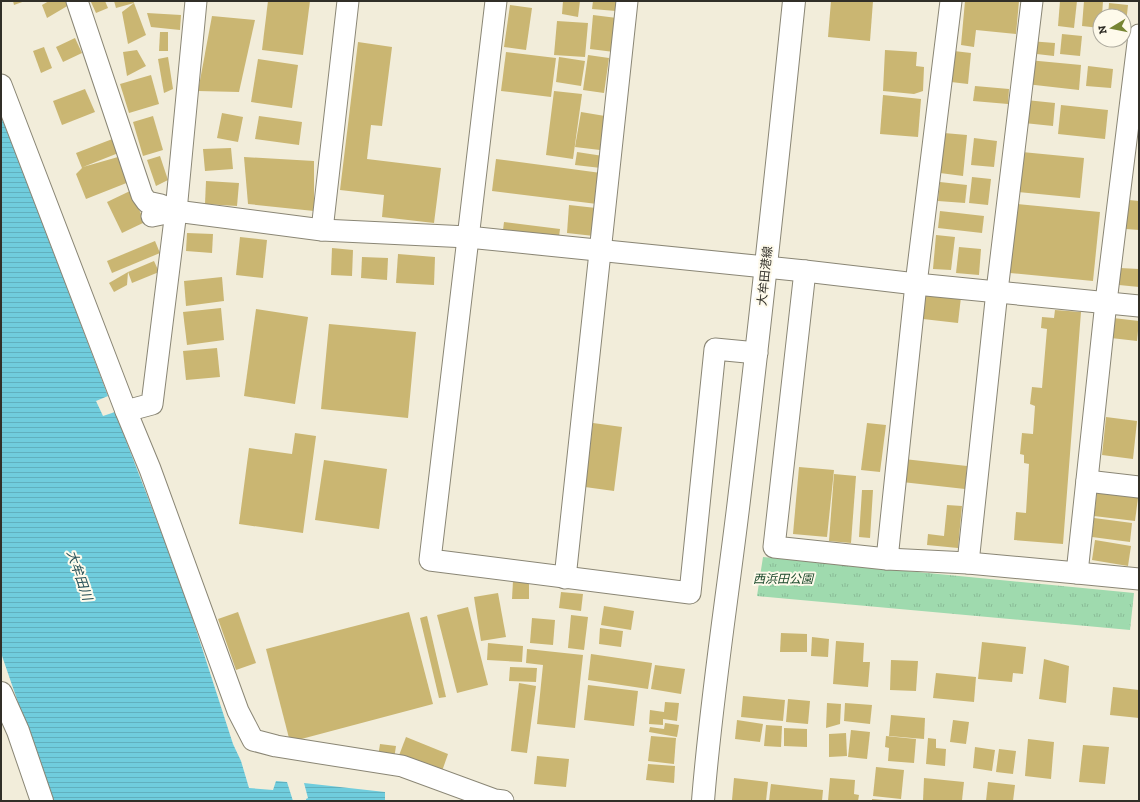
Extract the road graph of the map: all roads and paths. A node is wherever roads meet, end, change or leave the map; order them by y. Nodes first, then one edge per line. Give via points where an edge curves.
1 (77, 1) edge
2 (196, 1) edge
3 (348, 1) edge
4 (496, 1) edge
5 (626, 1) edge
6 (794, 1) edge
7 (951, 1) edge
8 (1032, 1) edge
9 (1139, 35) edge
10 (1, 85) edge
11 (176, 211) junction
12 (322, 230) junction
13 (468, 237) junction
14 (600, 251) junction
15 (766, 268) junction
16 (805, 271) junction
17 (916, 284) junction
18 (997, 291) junction
19 (1106, 302) junction
20 (1139, 306) edge
21 (757, 353) junction
22 (126, 411) junction
23 (1087, 481) junction
24 (1139, 487) edge
25 (887, 559) junction
26 (968, 563) junction
27 (1078, 572) junction
28 (565, 578) junction
29 (1139, 579) edge
30 (1, 693) edge
31 (42, 801) edge
32 (498, 801) edge
33 (703, 801) edge

1 - 11 street via 142,195 147,202 161,205 152,216
2 - 11 street
3 - 12 street
4 - 13 street
5 - 14 street
6 - 15 main road, 大牟田港線
7 - 17 street
8 - 18 street
9 - 19 street
10 - 22 street
11 - 12 street
11 - 22 street via 152,404
12 - 13 street
13 - 14 street
13 - 28 street via 430,560
14 - 15 street
14 - 28 street
15 - 16 street
15 - 21 main road, 大牟田港線
16 - 17 street
16 - 25 street via 774,547
17 - 18 street
17 - 25 street
18 - 19 street
18 - 26 street
19 - 20 street
19 - 23 street
21 - 28 street via 715,349 690,593
21 - 33 main road, 大牟田港線
22 - 32 street via 150,469 238,711 253,740 402,766
23 - 24 street
23 - 27 street
25 - 26 street
26 - 27 street
27 - 29 street
30 - 31 main road via 18,731

